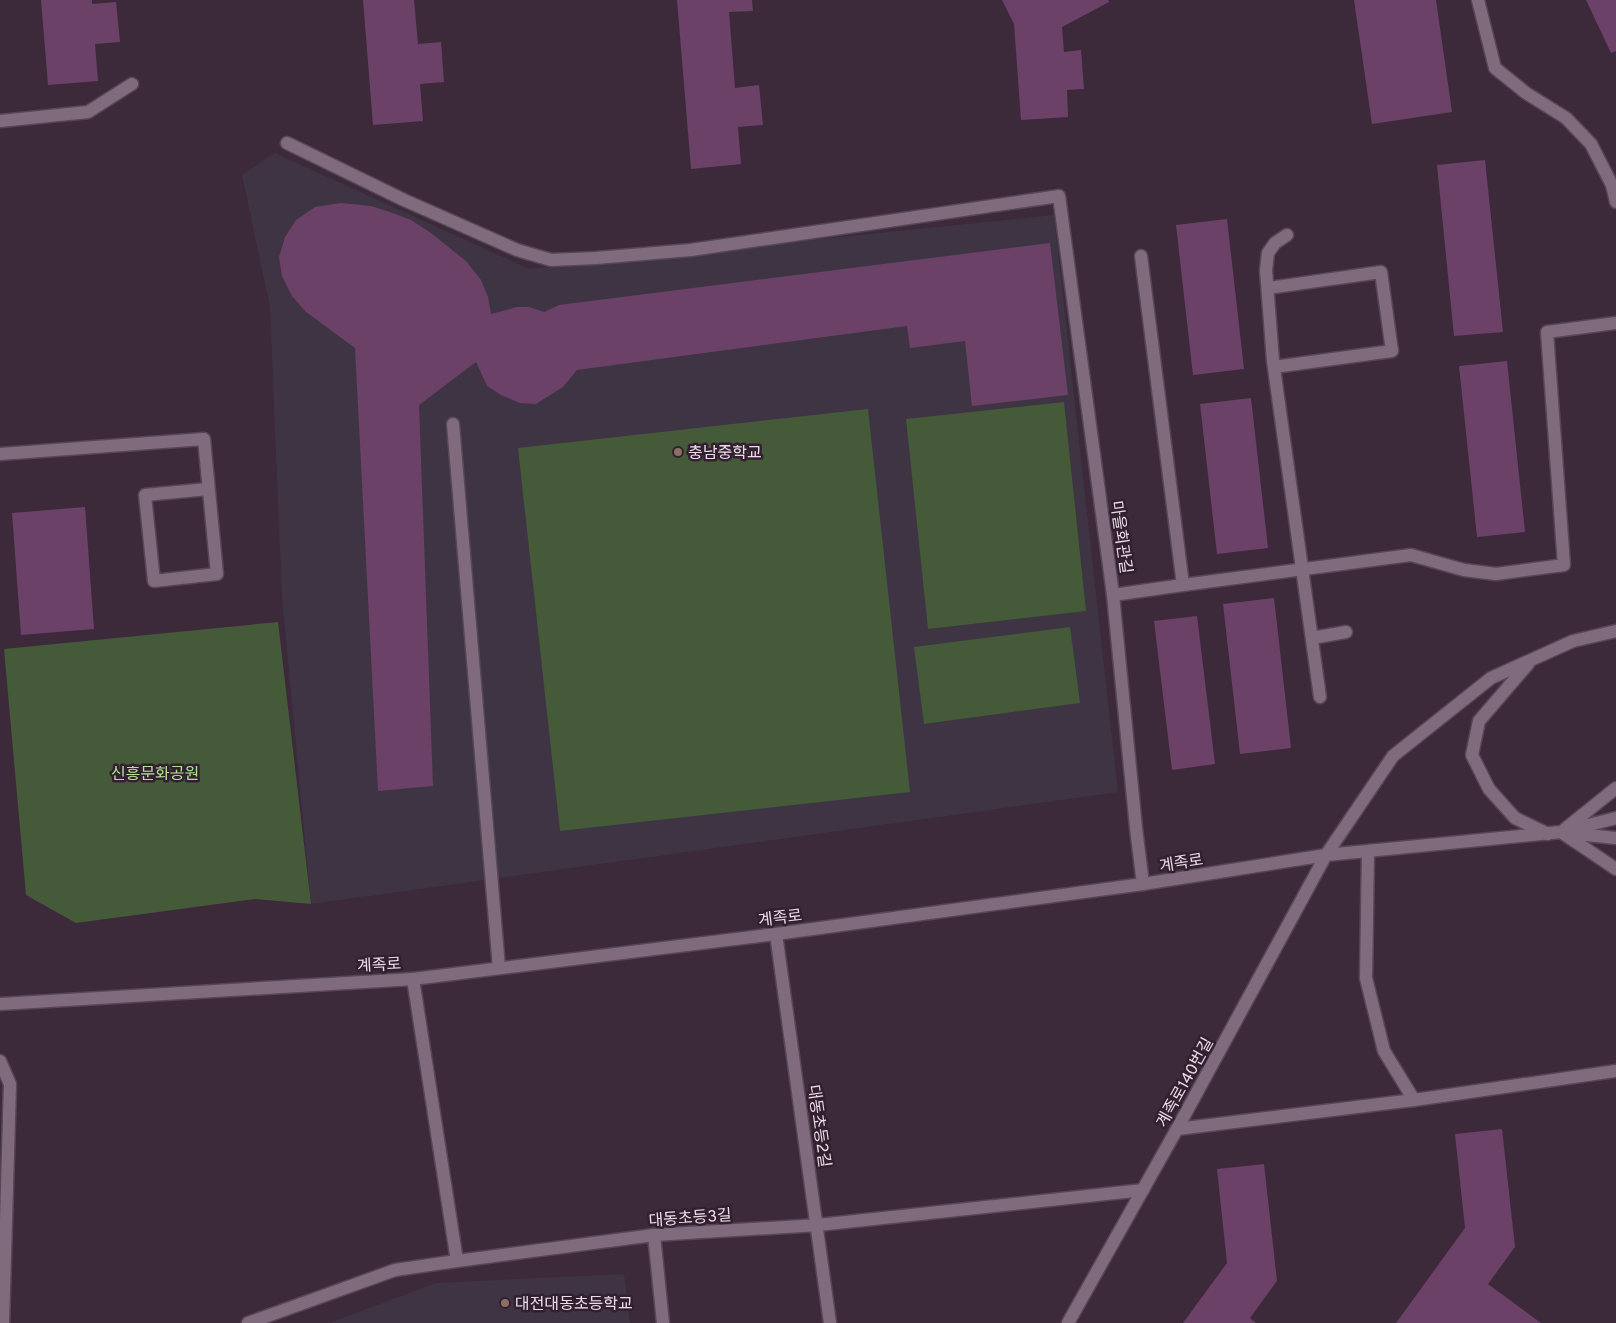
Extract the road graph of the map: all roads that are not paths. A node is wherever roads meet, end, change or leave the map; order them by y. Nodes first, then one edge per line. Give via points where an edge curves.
1 (1478, 0) edge
2 (132, 84) dead end
3 (0, 121) edge
4 (287, 143) dead end
5 (1616, 202) edge
6 (1287, 235) dead end
7 (1141, 256) dead end
8 (1268, 288) junction
9 (1616, 323) edge
10 (1274, 368) junction
11 (453, 424) dead end
12 (0, 454) edge
13 (208, 489) junction
14 (1302, 568) junction
15 (1183, 585) junction
16 (1114, 595) junction
17 (1346, 632) dead end
18 (1616, 632) edge
19 (1312, 638) junction
20 (1531, 660) junction
21 (1320, 697) dead end
22 (1616, 788) edge
23 (1616, 818) edge
24 (1561, 832) junction
25 (1548, 834) junction
26 (1616, 838) edge
27 (1368, 851) junction
28 (1326, 855) junction
29 (1616, 869) edge
30 (1143, 884) junction
31 (776, 934) junction
32 (499, 968) junction
33 (413, 978) junction
34 (0, 1004) edge
35 (0, 1061) edge
36 (1616, 1071) edge
37 (1414, 1100) junction
38 (1177, 1130) junction
39 (1143, 1190) junction
40 (818, 1225) junction
41 (654, 1235) junction
42 (457, 1261) junction
43 (3, 1323) edge
44 (248, 1323) edge
45 (663, 1323) edge
46 (830, 1323) edge
47 (1068, 1323) edge

1 - 5 street via 1495,68 1526,93 1566,118 1590,144 1612,185
2 - 3 street via 88,112
4 - 16 street, 마을회관길 via 517,250 552,260 691,250 1059,196
6 - 8 street via 1268,253
7 - 15 street
8 - 10 street
8 - 10 street via 1381,272 1392,351
9 - 14 street via 1547,332 1564,565 1496,574 1464,570 1411,555
10 - 14 street
11 - 32 street
12 - 13 street via 204,439
13 - 13 street via 145,496 154,581 217,574
14 - 15 street
14 - 19 street
15 - 16 street
16 - 30 street, 마을회관길
17 - 19 street
18 - 20 street, 계족로140번길 via 1573,641
19 - 21 street
20 - 25 street via 1479,722 1472,755 1489,789 1515,818
20 - 28 street, 계족로140번길 via 1491,678 1393,756
22 - 24 street
23 - 24 street, 계족로
24 - 25 street, 계족로
24 - 26 street, 계족로
24 - 29 street
25 - 27 street, 계족로
27 - 28 street, 계족로
27 - 37 street via 1366,978 1384,1051
28 - 30 street, 계족로
28 - 38 street, 계족로140번길
30 - 31 street, 계족로
31 - 32 street, 계족로
31 - 40 street, 대동초등2길
32 - 33 street, 계족로
33 - 34 street, 계족로
33 - 42 street
35 - 43 street via 10,1084
36 - 37 street
37 - 38 street
38 - 39 street, 계족로140번길
39 - 40 street, 대동초등3길
39 - 47 street, 계족로140번길
40 - 41 street, 대동초등3길
40 - 46 street, 대동초등2길
41 - 42 street, 대동초등3길
41 - 45 street
42 - 44 street, 대동초등3길 via 395,1270

